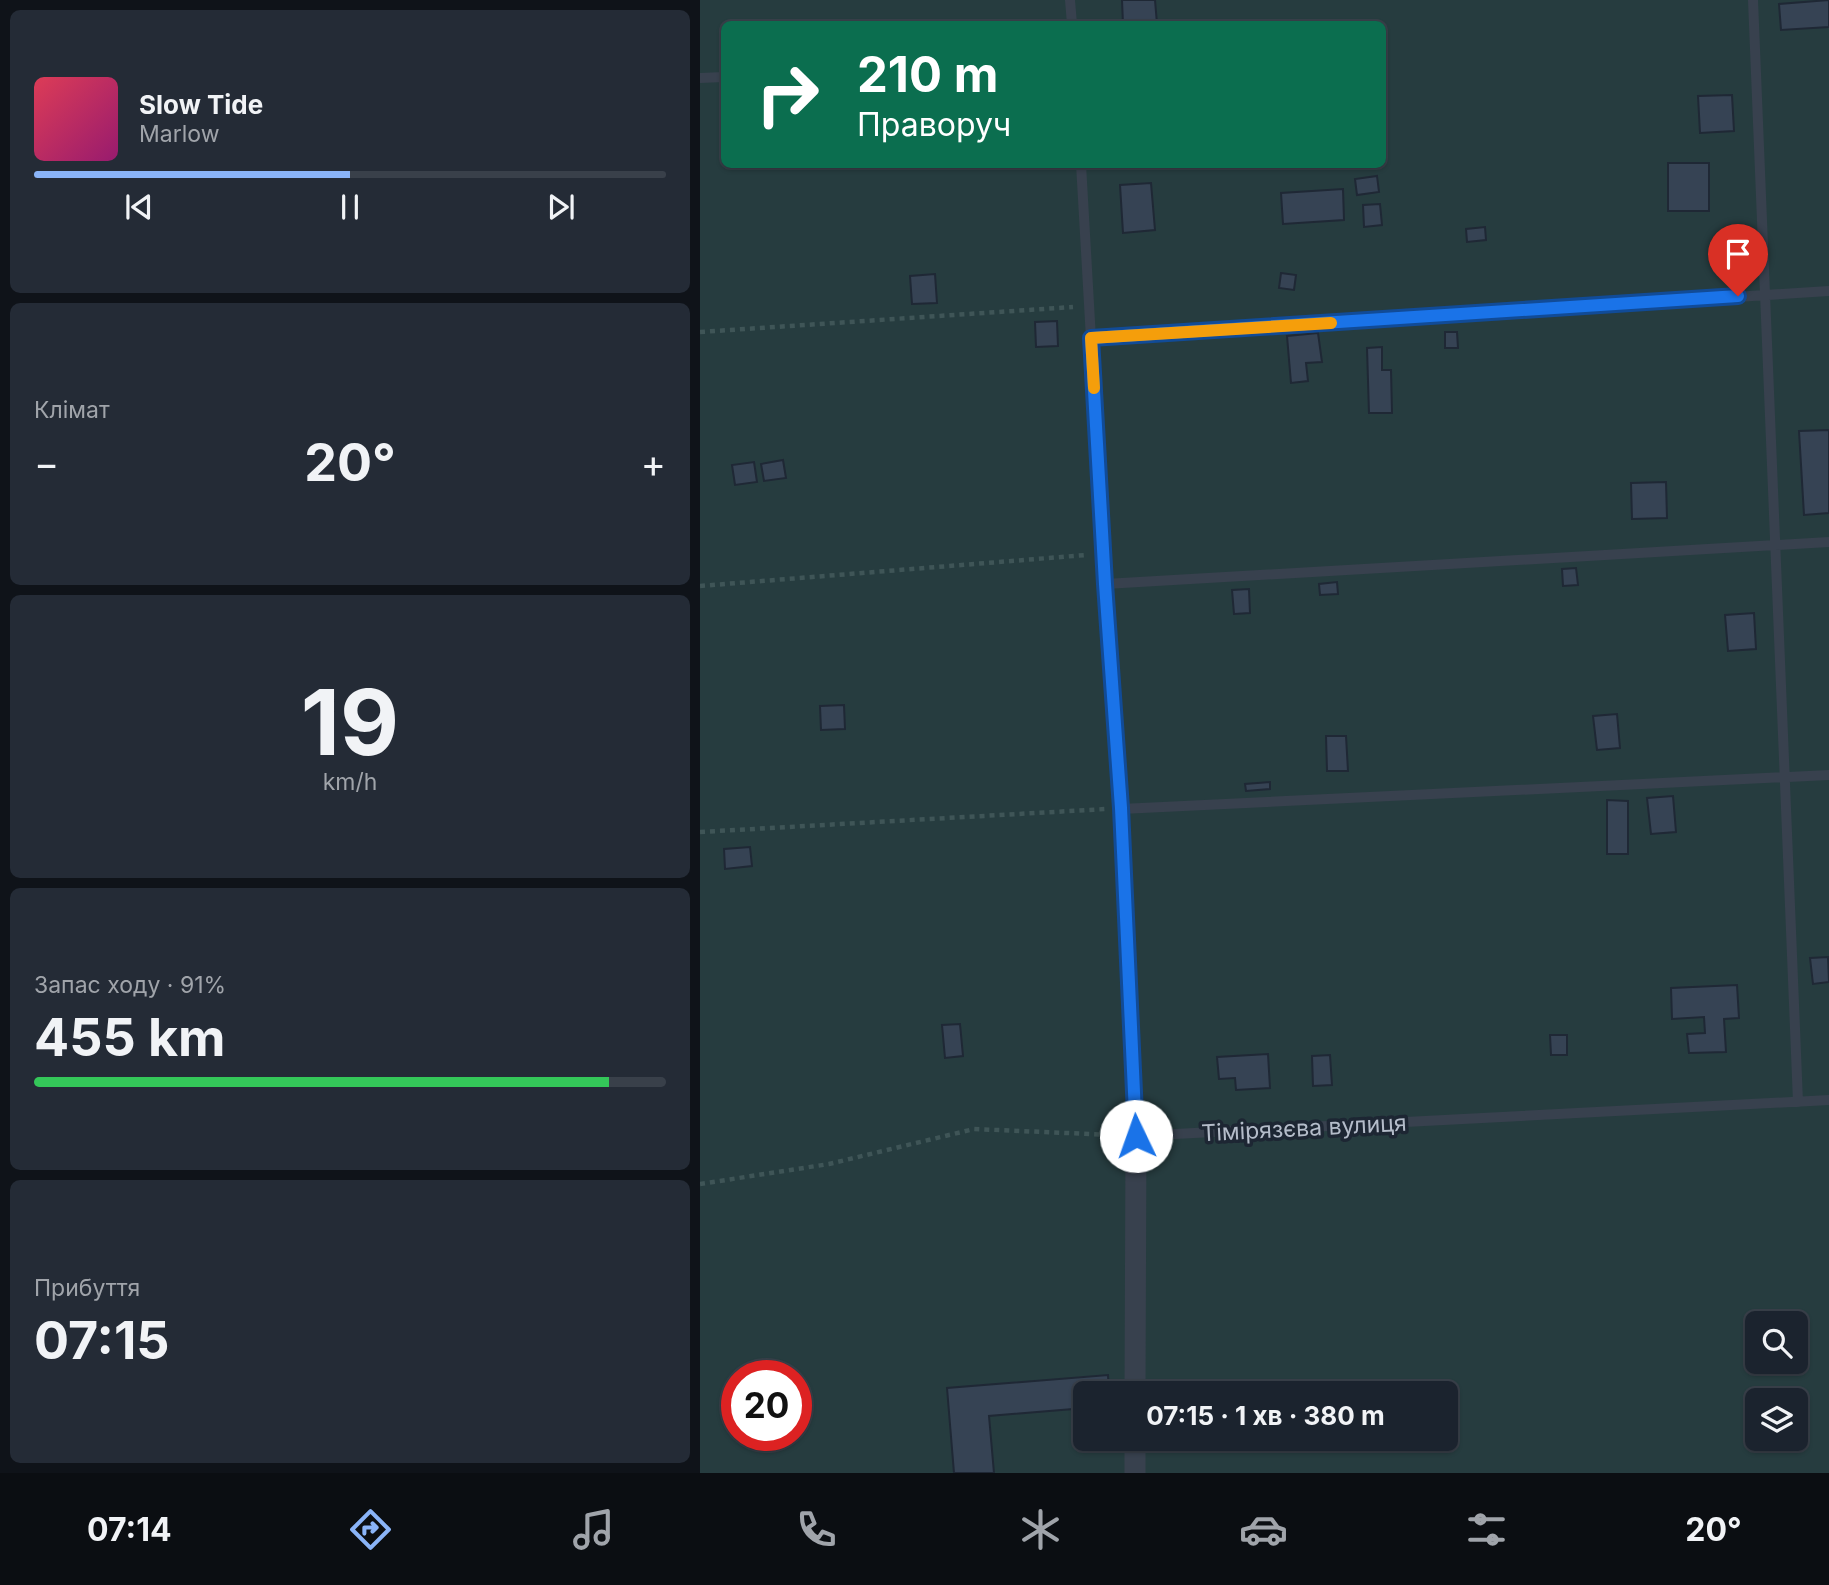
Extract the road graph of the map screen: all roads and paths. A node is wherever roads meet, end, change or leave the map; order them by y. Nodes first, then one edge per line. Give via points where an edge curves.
1 (1070, 0) edge
2 (1753, 0) edge
3 (1072, 21) edge
4 (721, 77) edge
5 (700, 78) edge
6 (1081, 168) edge
7 (1829, 290) edge
8 (1765, 295) junction
9 (1089, 305) junction
10 (700, 332) edge
11 (1091, 338) junction
12 (1829, 542) edge
13 (1775, 545) junction
14 (1103, 553) junction
15 (1105, 584) junction
16 (700, 586) edge
17 (1829, 775) edge
18 (1785, 778) junction
19 (1121, 808) junction
20 (700, 832) edge
21 (1829, 1100) edge
22 (1798, 1102) junction
23 (1136, 1136) junction
24 (700, 1184) edge
25 (1135, 1381) edge
26 (1135, 1451) edge
27 (1135, 1473) edge

1 - 3 lane
2 - 8 lane
4 - 5 lane
6 - 9 lane
7 - 8 lane
8 - 11 lane
8 - 13 lane
9 - 10 path
9 - 11 lane
11 - 14 lane
12 - 13 lane
13 - 15 lane
13 - 18 lane
14 - 15 lane
14 - 16 path
15 - 19 lane
17 - 18 lane
18 - 19 lane
18 - 22 lane
19 - 20 path
19 - 23 lane
21 - 22 lane, Тімірязєва вулиця
22 - 23 lane, Тімірязєва вулиця
23 - 24 path via 974,1129 829,1164
23 - 25 street
26 - 27 street

